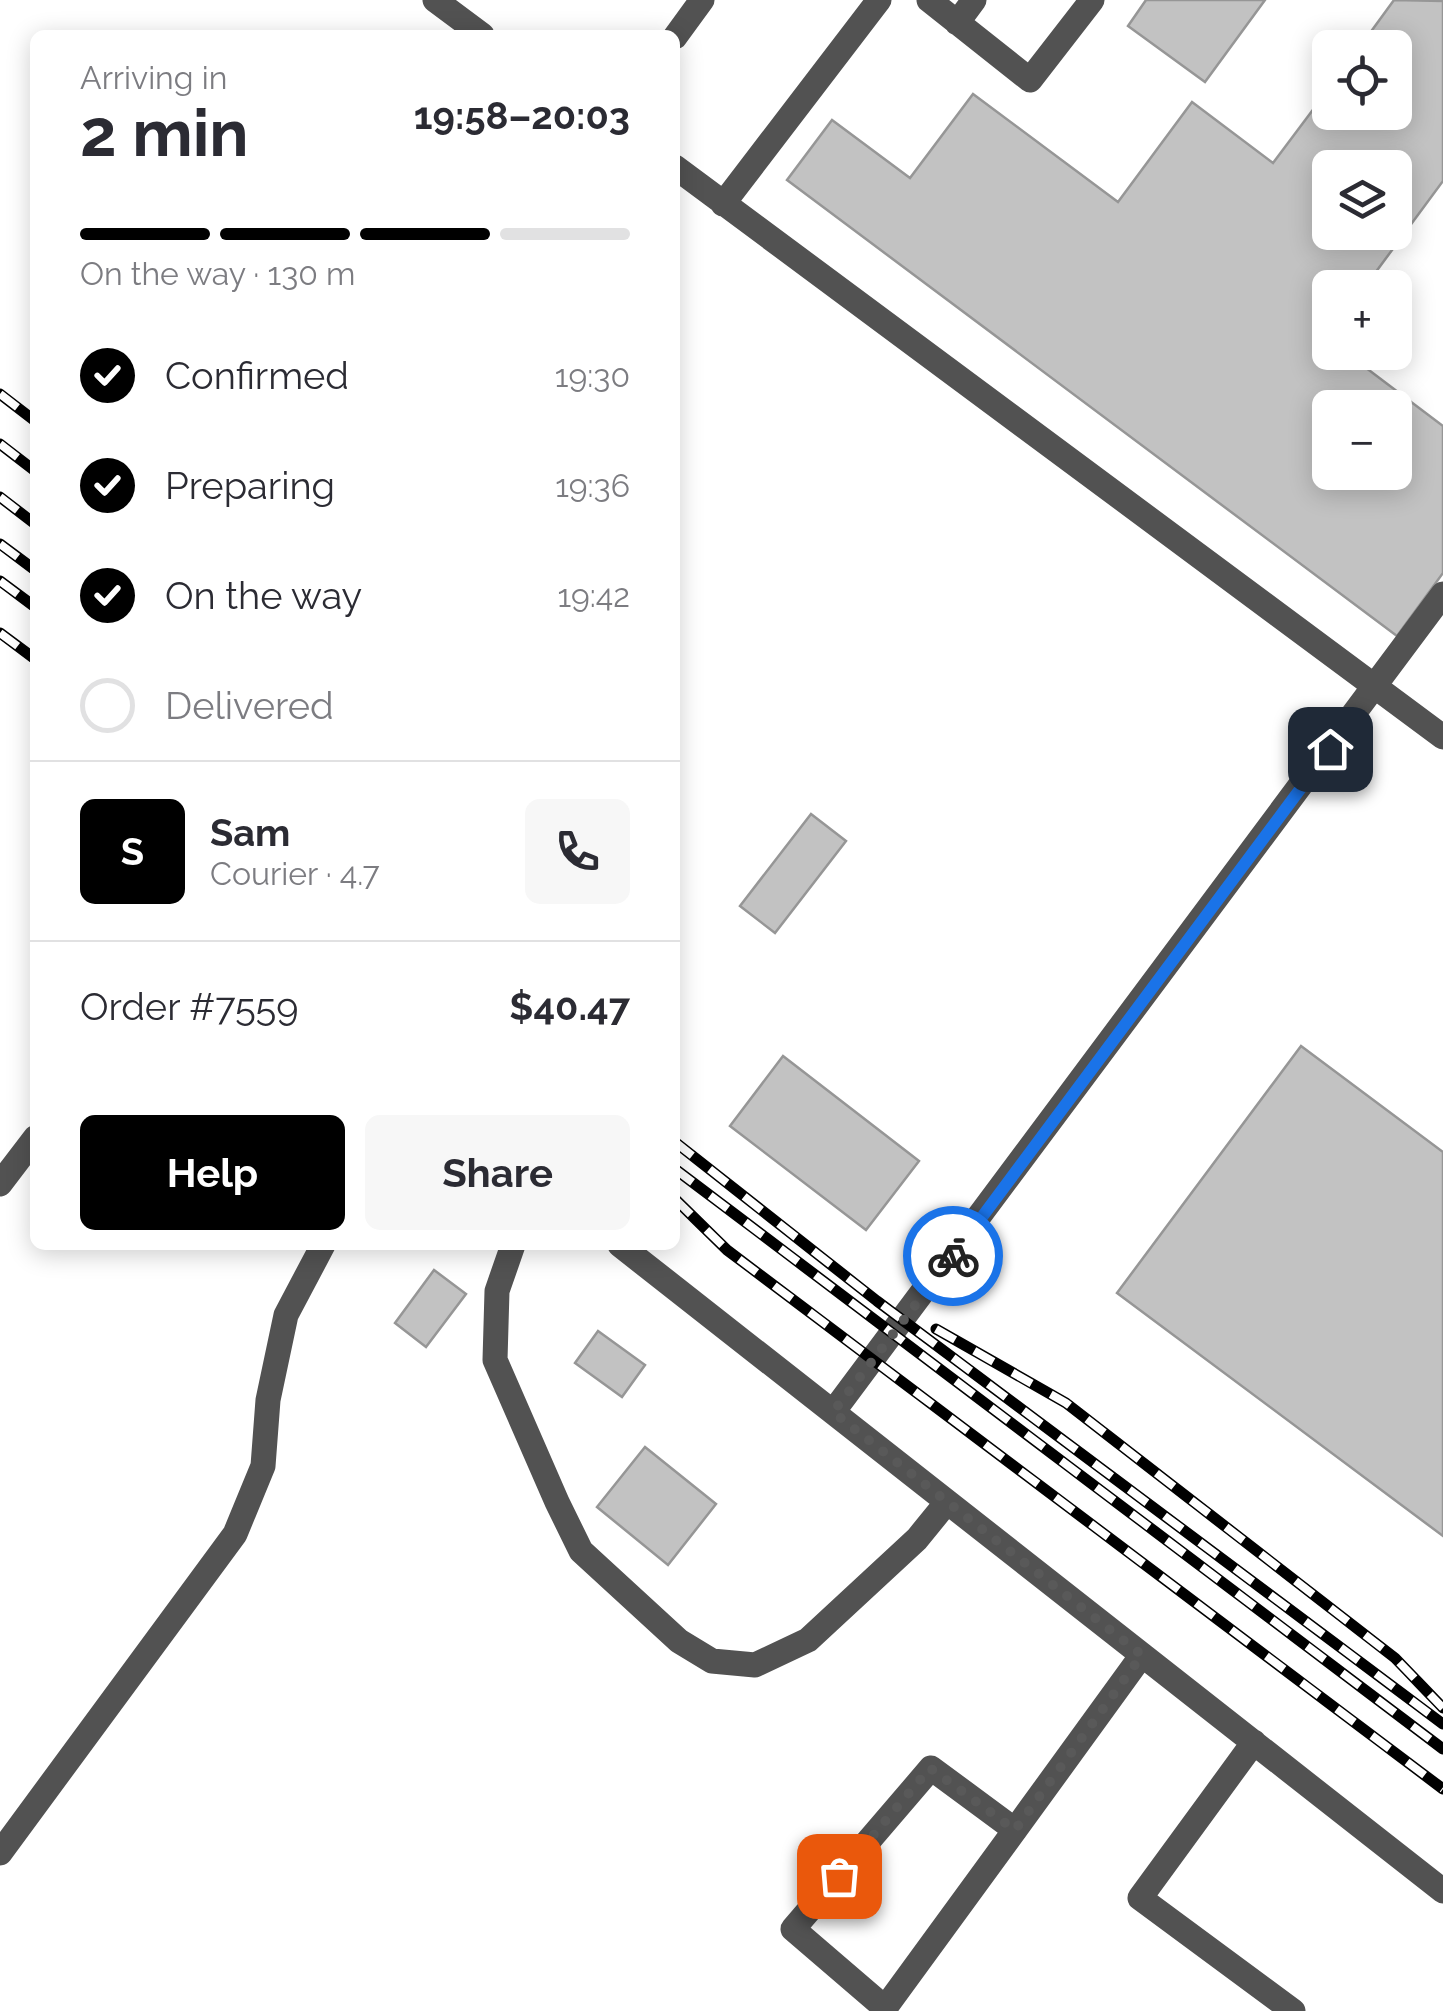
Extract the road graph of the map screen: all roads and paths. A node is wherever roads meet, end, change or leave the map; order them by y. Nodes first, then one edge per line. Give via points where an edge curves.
1 (435, 0) edge
2 (702, 0) edge
3 (880, 0) edge
4 (929, 0) edge
5 (974, 0) edge
6 (1092, 0) edge
7 (957, 22) junction
8 (475, 30) edge
9 (680, 30) edge
10 (680, 171) edge
11 (723, 204) junction
12 (1443, 594) edge
13 (1376, 686) junction
14 (1443, 736) edge
15 (30, 1145) edge
16 (0, 1184) edge
17 (320, 1250) edge
18 (511, 1250) edge
19 (626, 1250) edge
20 (833, 1412) junction
21 (947, 1502) junction
22 (1142, 1655) junction
23 (1254, 1742) junction
24 (1015, 1830) junction
25 (0, 1853) edge
26 (1443, 1891) edge
27 (887, 2009) edge
28 (1294, 2011) edge

1 - 8 street
2 - 9 street
3 - 11 street
4 - 7 street
5 - 7 street
6 - 7 street via 1030,80
10 - 11 street
11 - 13 street
12 - 13 street
13 - 14 street
13 - 20 street
15 - 16 street
17 - 25 street via 286,1315 263,1466 235,1534
18 - 21 street via 497,1291 494,1360 580,1551 679,1641 712,1662 755,1665 808,1640 917,1539
19 - 20 street
20 - 21 street
21 - 22 street
22 - 23 street
22 - 24 street
23 - 26 street
23 - 28 street via 1140,1898
24 - 27 street
24 - 27 street via 930,1768 793,1929

